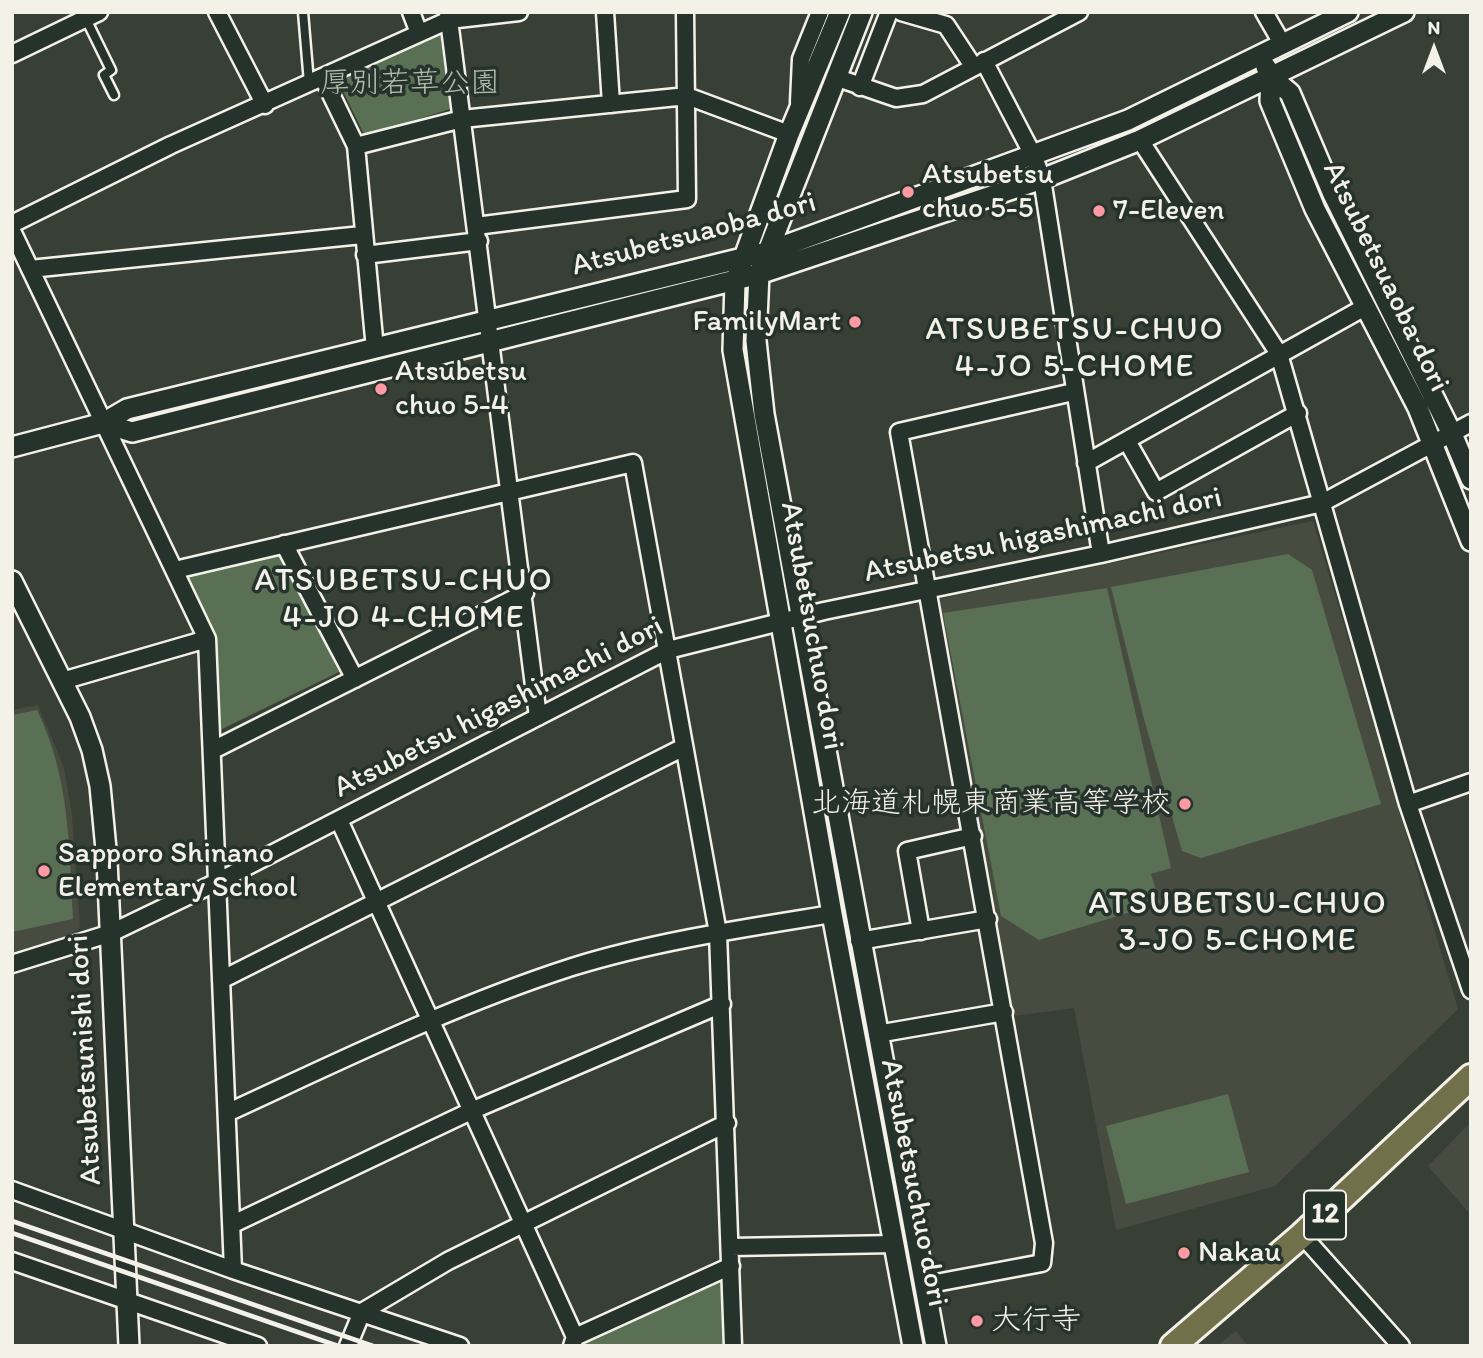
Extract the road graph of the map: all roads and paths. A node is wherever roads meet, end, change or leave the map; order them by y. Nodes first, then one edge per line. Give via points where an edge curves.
1 (217, 12) edge
2 (303, 12) edge
3 (411, 12) edge
4 (519, 12) edge
5 (605, 12) edge
6 (685, 12) edge
7 (820, 12) edge
8 (840, 12) edge
9 (862, 12) edge
10 (889, 12) edge
11 (901, 12) edge
12 (1079, 12) edge
13 (1264, 12) edge
14 (1348, 12) edge
15 (93, 15) edge
16 (1393, 15) edge
17 (449, 16) edge
18 (419, 33) junction
19 (1283, 45) junction
20 (12, 54) edge
21 (1261, 57) junction
22 (979, 64) junction
23 (835, 77) junction
24 (1271, 78) junction
25 (316, 81) junction
26 (860, 87) junction
27 (114, 95) dead end
28 (687, 96) junction
29 (611, 104) junction
30 (265, 105) junction
31 (799, 111) junction
32 (462, 119) junction
33 (789, 134) junction
34 (1140, 141) junction
35 (356, 146) junction
36 (1034, 157) junction
37 (1042, 179) junction
38 (12, 224) edge
39 (12, 231) edge
40 (362, 234) junction
41 (478, 234) junction
42 (766, 252) junction
43 (365, 255) junction
44 (744, 258) junction
45 (30, 269) junction
46 (758, 274) junction
47 (735, 282) junction
48 (1365, 307) junction
49 (490, 321) junction
50 (492, 342) junction
51 (375, 349) junction
52 (1279, 355) junction
53 (1073, 391) junction
54 (1297, 413) junction
55 (103, 423) junction
56 (1471, 424) edge
57 (1452, 434) junction
58 (1127, 441) junction
59 (1433, 444) junction
60 (12, 447) edge
61 (1086, 463) junction
62 (1471, 479) edge
63 (511, 490) junction
64 (1322, 503) junction
65 (1471, 541) edge
66 (284, 544) junction
67 (1101, 554) junction
68 (175, 570) junction
69 (13, 586) edge
70 (929, 591) junction
71 (525, 593) junction
72 (803, 616) junction
73 (782, 621) junction
74 (207, 639) junction
75 (668, 650) junction
76 (355, 679) junction
77 (62, 681) junction
78 (538, 717) junction
79 (682, 748) junction
80 (213, 750) junction
81 (1471, 782) edge
82 (1408, 804) junction
83 (339, 820) junction
84 (974, 836) junction
85 (217, 882) junction
86 (375, 903) junction
87 (832, 914) junction
88 (988, 919) junction
89 (921, 931) junction
90 (111, 933) junction
91 (718, 933) junction
92 (859, 941) junction
93 (12, 964) edge
94 (221, 980) junction
95 (1471, 990) edge
96 (722, 1004) junction
97 (1004, 1012) junction
98 (430, 1020) junction
99 (877, 1034) junction
100 (1471, 1077) edge
101 (471, 1111) junction
102 (229, 1112) junction
103 (727, 1123) junction
104 (12, 1190) edge
105 (233, 1224) junction
106 (524, 1224) junction
107 (124, 1230) junction
108 (1303, 1235) junction
109 (895, 1244) junction
110 (731, 1247) junction
111 (12, 1261) edge
112 (731, 1266) junction
113 (233, 1270) junction
114 (925, 1285) junction
115 (127, 1300) junction
116 (362, 1312) junction
117 (573, 1341) edge
118 (129, 1346) edge
119 (258, 1346) edge
120 (348, 1346) edge
121 (460, 1346) edge
122 (733, 1346) edge
123 (914, 1346) edge
124 (936, 1346) edge
125 (1173, 1346) edge
126 (1401, 1346) edge

1 - 30 street
2 - 25 lane
3 - 18 street
4 - 17 street
5 - 29 street
6 - 28 street
7 - 31 street via 801,59
8 - 31 street, Atsubetsuchuo dori
9 - 23 street, Atsubetsuchuo dori
10 - 26 street
11 - 22 street via 946,25
12 - 22 street
13 - 19 street
14 - 19 street
15 - 20 street
15 - 27 lane via 111,71 104,75
16 - 24 street
17 - 18 street
17 - 32 street
18 - 25 street
19 - 21 street
21 - 24 street, Atsubetsuaoba dori
21 - 36 street, Atsubetsuaoba dori via 1128,120
22 - 26 street via 923,94 896,98
22 - 36 street
23 - 26 street
23 - 42 street, Atsubetsuchuo dori
24 - 34 street, Atsubetsuaoba dori
24 - 48 street, Atsubetsuaoba dori via 1270,101 1315,209
24 - 57 street, Atsubetsuaoba dori via 1290,93 1333,194
25 - 30 street
25 - 35 street
28 - 29 street
28 - 33 street
28 - 41 street via 687,199
29 - 32 street
30 - 38 street via 171,145
31 - 33 street, Atsubetsuchuo dori
32 - 35 street
32 - 41 street
33 - 44 street, Atsubetsuchuo dori
34 - 37 street, Atsubetsuaoba dori
34 - 52 street
35 - 40 street
36 - 37 street
36 - 42 street, Atsubetsuaoba dori
37 - 46 street, Atsubetsuaoba dori
37 - 53 street
39 - 45 street
40 - 43 street
40 - 45 street
41 - 43 street
41 - 49 street
42 - 44 street, Atsubetsuaoba dori
42 - 46 street, Atsubetsuchuo dori
43 - 51 street
44 - 47 street, Atsubetsuchuo dori
44 - 49 street, Atsubetsuaoba dori
45 - 55 street
46 - 47 street, Atsubetsuaoba dori
46 - 72 street, Atsubetsuchuo dori via 757,341 764,414
47 - 50 street, Atsubetsuaoba dori
47 - 73 street, Atsubetsuchuo dori via 734,363
48 - 52 street
48 - 59 street, Atsubetsuaoba dori
49 - 50 street
49 - 51 street, Atsubetsuaoba dori
50 - 55 street, Atsubetsuaoba dori via 132,432
50 - 63 street
51 - 55 street, Atsubetsuaoba dori via 127,409
52 - 54 street
52 - 58 street
53 - 61 street
53 - 70 street via 899,432
54 - 58 street via 1156,492
54 - 64 street
55 - 60 street, Atsubetsuaoba dori
55 - 68 street
56 - 57 street, Atsubetsu higashimachi dori
57 - 59 street, Atsubetsu higashimachi dori
57 - 62 street, Atsubetsuaoba dori
58 - 61 street
59 - 64 street, Atsubetsu higashimachi dori
59 - 65 street, Atsubetsuaoba dori
61 - 67 street
63 - 66 street
63 - 71 street
63 - 75 street via 633,463
64 - 67 street, Atsubetsu higashimachi dori
64 - 82 street
66 - 68 street
66 - 76 street
67 - 70 street, Atsubetsu higashimachi dori
68 - 74 street
69 - 77 street, Atsubetsunishi dori
70 - 72 street, Atsubetsu higashimachi dori
70 - 84 street
71 - 76 street
71 - 78 street
72 - 73 street, Atsubetsu higashimachi dori
72 - 92 street, Atsubetsuchuo dori
73 - 75 street, Atsubetsu higashimachi dori
73 - 87 street, Atsubetsuchuo dori
74 - 77 street
74 - 80 street
75 - 78 street, Atsubetsu higashimachi dori
75 - 79 street
76 - 80 street
77 - 90 street, Atsubetsunishi dori via 92,750 100,786
78 - 83 street, Atsubetsu higashimachi dori
79 - 86 street
79 - 91 street
80 - 85 street
81 - 82 street
82 - 95 street
83 - 85 street, Atsubetsu higashimachi dori
83 - 86 street
84 - 88 street
84 - 89 street via 907,851
85 - 90 street, Atsubetsu higashimachi dori
85 - 94 street
86 - 94 street
86 - 98 street
87 - 91 street
87 - 109 street, Atsubetsuchuo dori
88 - 89 street
88 - 97 street
89 - 92 street
90 - 93 street, Atsubetsu higashimachi dori
90 - 107 street, Atsubetsunishi dori
91 - 96 street
91 - 98 street via 573,967
92 - 99 street, Atsubetsuchuo dori
94 - 102 street
96 - 101 street
96 - 103 street
97 - 99 street
97 - 114 street via 1044,1243 1042,1263
98 - 101 street
98 - 102 street
99 - 114 street, Atsubetsuchuo dori
100 - 108 highway, 12
101 - 105 street
101 - 106 street
102 - 105 street
103 - 106 street
103 - 110 street
104 - 107 street
105 - 113 street
106 - 116 street via 448,1261
106 - 117 street
107 - 113 street
107 - 115 street, Atsubetsunishi dori
108 - 125 highway, 12
108 - 126 street
109 - 110 street
109 - 123 street, Atsubetsuchuo dori
110 - 112 street
111 - 115 street
112 - 117 street
112 - 122 street
113 - 116 street
114 - 124 street, Atsubetsuchuo dori
115 - 118 street, Atsubetsunishi dori
115 - 119 street
116 - 120 street
116 - 121 street

